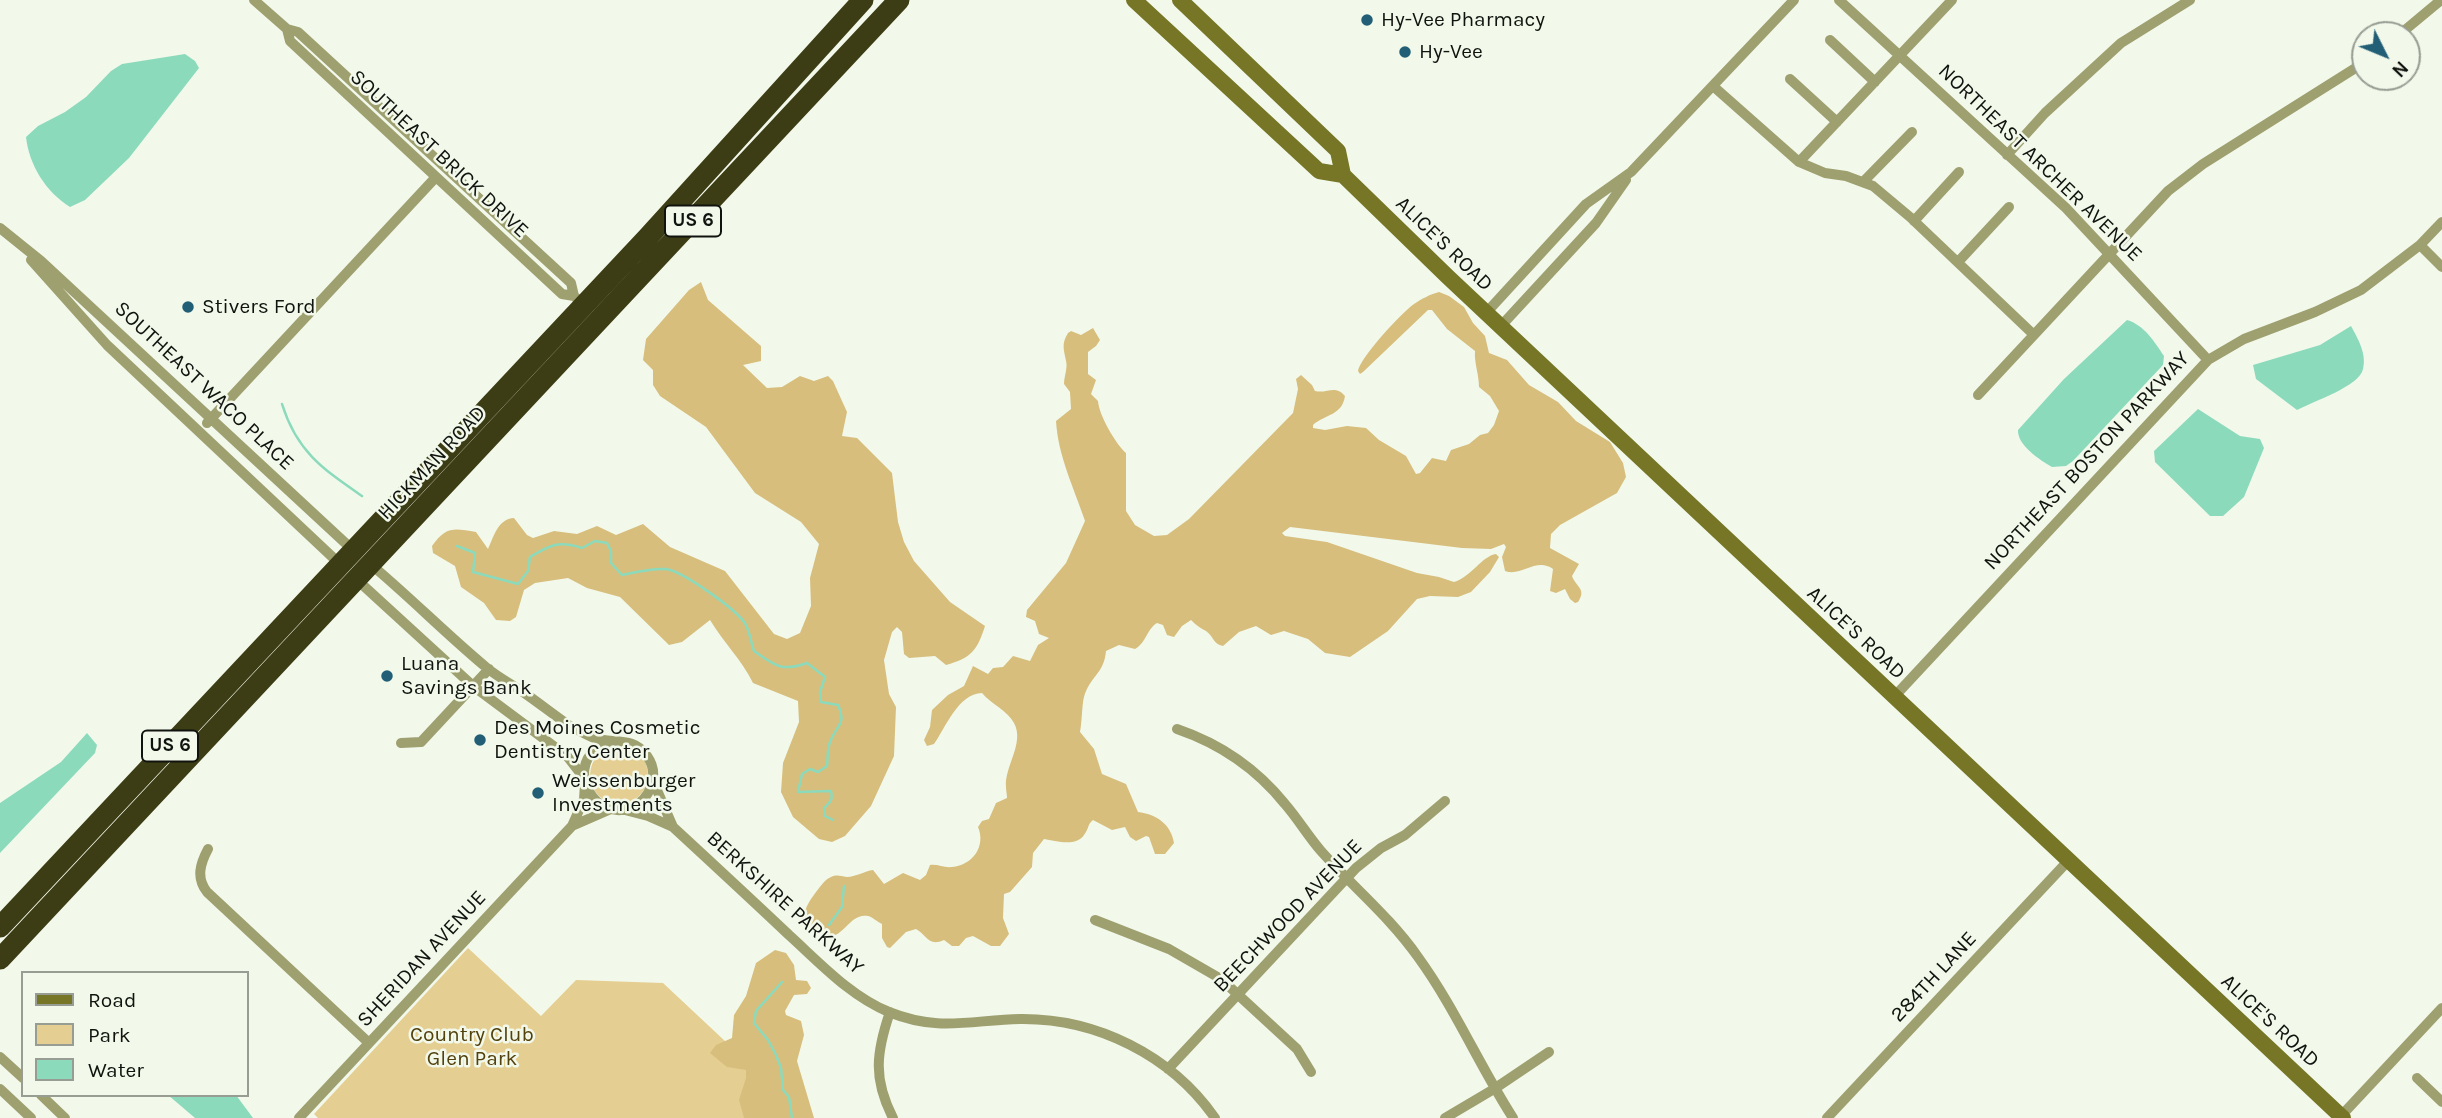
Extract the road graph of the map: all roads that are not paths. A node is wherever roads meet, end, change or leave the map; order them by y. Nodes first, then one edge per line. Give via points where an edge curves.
1 (254, 0) edge
2 (863, 0) edge
3 (899, 0) edge
4 (1134, 0) edge
5 (1180, 0) edge
6 (1794, 0) edge
7 (1839, 0) edge
8 (1952, 0) edge
9 (2190, 0) edge
10 (2441, 0) edge
11 (2416, 21) edge
12 (287, 29) junction
13 (1830, 40) dead end
14 (1900, 56) junction
15 (2351, 71) edge
16 (1790, 79) dead end
17 (1875, 82) junction
18 (1713, 86) junction
19 (1837, 122) junction
20 (1912, 132) dead end
21 (2007, 155) junction
22 (1799, 162) junction
23 (1631, 172) junction
24 (1959, 172) dead end
25 (1343, 175) junction
26 (436, 177) junction
27 (1863, 182) junction
28 (688, 193) junction
29 (2009, 207) dead end
30 (1914, 221) junction
31 (2442, 222) edge
32 (0, 228) edge
33 (11, 236) junction
34 (2420, 245) junction
35 (2111, 254) junction
36 (1958, 262) junction
37 (2442, 267) edge
38 (579, 300) junction
39 (1486, 313) junction
40 (596, 324) junction
41 (1500, 327) junction
42 (2035, 335) junction
43 (2208, 360) junction
44 (1978, 395) dead end
45 (211, 419) junction
46 (200, 431) junction
47 (480, 447) junction
48 (354, 566) junction
49 (489, 669) junction
50 (473, 686) junction
51 (1893, 698) junction
52 (1177, 729) dead end
53 (610, 741) junction
54 (401, 743) dead end
55 (653, 779) junction
56 (584, 781) junction
57 (1445, 801) dead end
58 (617, 810) junction
59 (572, 826) junction
60 (673, 827) junction
61 (208, 849) dead end
62 (2068, 861) junction
63 (1348, 877) junction
64 (1095, 920) dead end
65 (0, 928) edge
66 (0, 959) edge
67 (1238, 994) junction
68 (2442, 1008) edge
69 (890, 1012) junction
70 (369, 1043) junction
71 (1549, 1052) dead end
72 (0, 1057) edge
73 (1168, 1069) junction
74 (1311, 1072) dead end
75 (21, 1076) edge
76 (2417, 1078) dead end
77 (0, 1089) edge
78 (1494, 1089) junction
79 (43, 1097) edge
80 (2442, 1102) edge
81 (2342, 1117) edge
82 (31, 1118) edge
83 (65, 1118) edge
84 (299, 1118) edge
85 (893, 1118) edge
86 (1214, 1118) edge
87 (1445, 1118) edge
88 (1513, 1118) edge
89 (1827, 1118) edge

1 - 12 street, SOUTHEAST BRICK DRIVE
2 - 28 highway, HICKMAN ROAD / US 6
3 - 40 highway, HICKMAN ROAD / US 6
4 - 25 main road, ALICE'S ROAD via 1319,171
5 - 25 main road, ALICE'S ROAD via 1338,151
6 - 18 street
7 - 14 street, NORTHEAST ARCHER AVENUE
8 - 14 street
9 - 21 street via 2121,43
10 - 11 street
12 - 26 street, SOUTHEAST BRICK DRIVE via 290,41
12 - 38 street, SOUTHEAST BRICK DRIVE via 298,32 570,283
13 - 17 street
14 - 17 street
14 - 21 street, NORTHEAST ARCHER AVENUE
15 - 35 street via 2203,164 2168,191
16 - 19 street
17 - 19 street
18 - 22 street
18 - 23 street
19 - 22 street
20 - 27 street
21 - 35 street, NORTHEAST ARCHER AVENUE
22 - 27 street
23 - 39 street via 1587,204
23 - 41 street via 1596,223
24 - 30 street
25 - 39 main road, ALICE'S ROAD
26 - 38 street, SOUTHEAST BRICK DRIVE via 562,294
26 - 45 street
27 - 30 street
28 - 38 highway, HICKMAN ROAD / US 6
28 - 40 highway via 683,215 605,301 594,319
29 - 36 street
30 - 36 street
31 - 34 street, NORTHEAST BOSTON PARKWAY
32 - 33 street, SOUTHEAST WACO PLACE
33 - 45 street, SOUTHEAST WACO PLACE
33 - 46 street, SOUTHEAST WACO PLACE via 107,345
34 - 37 street
34 - 43 street, NORTHEAST BOSTON PARKWAY via 2361,290 2244,339
35 - 42 street
35 - 43 street, NORTHEAST ARCHER AVENUE
36 - 42 street
38 - 47 highway via 587,313 582,327 493,422 478,441
38 - 48 highway, HICKMAN ROAD / US 6
39 - 41 main road, ALICE'S ROAD
40 - 47 highway, HICKMAN ROAD / US 6
41 - 51 main road, ALICE'S ROAD
42 - 44 street
43 - 51 street, NORTHEAST BOSTON PARKWAY
45 - 46 street
45 - 48 street, SOUTHEAST WACO PLACE
46 - 48 street, SOUTHEAST WACO PLACE
47 - 48 highway, HICKMAN ROAD / US 6
48 - 49 street
48 - 50 street
48 - 65 highway, HICKMAN ROAD / US 6
48 - 66 highway, HICKMAN ROAD / US 6
49 - 50 street
49 - 53 street via 581,732
50 - 54 street via 421,741
50 - 56 street via 567,756
51 - 62 main road, ALICE'S ROAD
52 - 63 street via 1214,743 1247,766
53 - 55 street via 642,749
53 - 56 street via 588,758
55 - 58 street via 642,801
55 - 60 street, BERKSHIRE PARKWAY
56 - 58 street via 593,799
56 - 59 street, SHERIDAN AVENUE via 584,799
57 - 63 street, BEECHWOOD AVENUE
58 - 59 street, SHERIDAN AVENUE
58 - 60 street, BERKSHIRE PARKWAY
59 - 70 street, SHERIDAN AVENUE
60 - 69 street, BERKSHIRE PARKWAY via 843,985
61 - 70 street via 200,878 207,892
62 - 81 main road, ALICE'S ROAD
62 - 89 street, 284TH LANE
63 - 67 street, BEECHWOOD AVENUE
63 - 78 street via 1418,956
64 - 67 street via 1188,958
67 - 73 street, BEECHWOOD AVENUE
67 - 74 street via 1302,1055
68 - 81 street
69 - 73 street, BERKSHIRE PARKWAY via 944,1025 1021,1019 1080,1026 1118,1039
69 - 85 street via 877,1063 882,1093
70 - 84 street, SHERIDAN AVENUE
71 - 78 street
72 - 75 street
73 - 86 street, BERKSHIRE PARKWAY
76 - 80 street
77 - 82 street
78 - 87 street
78 - 88 street
79 - 83 street

